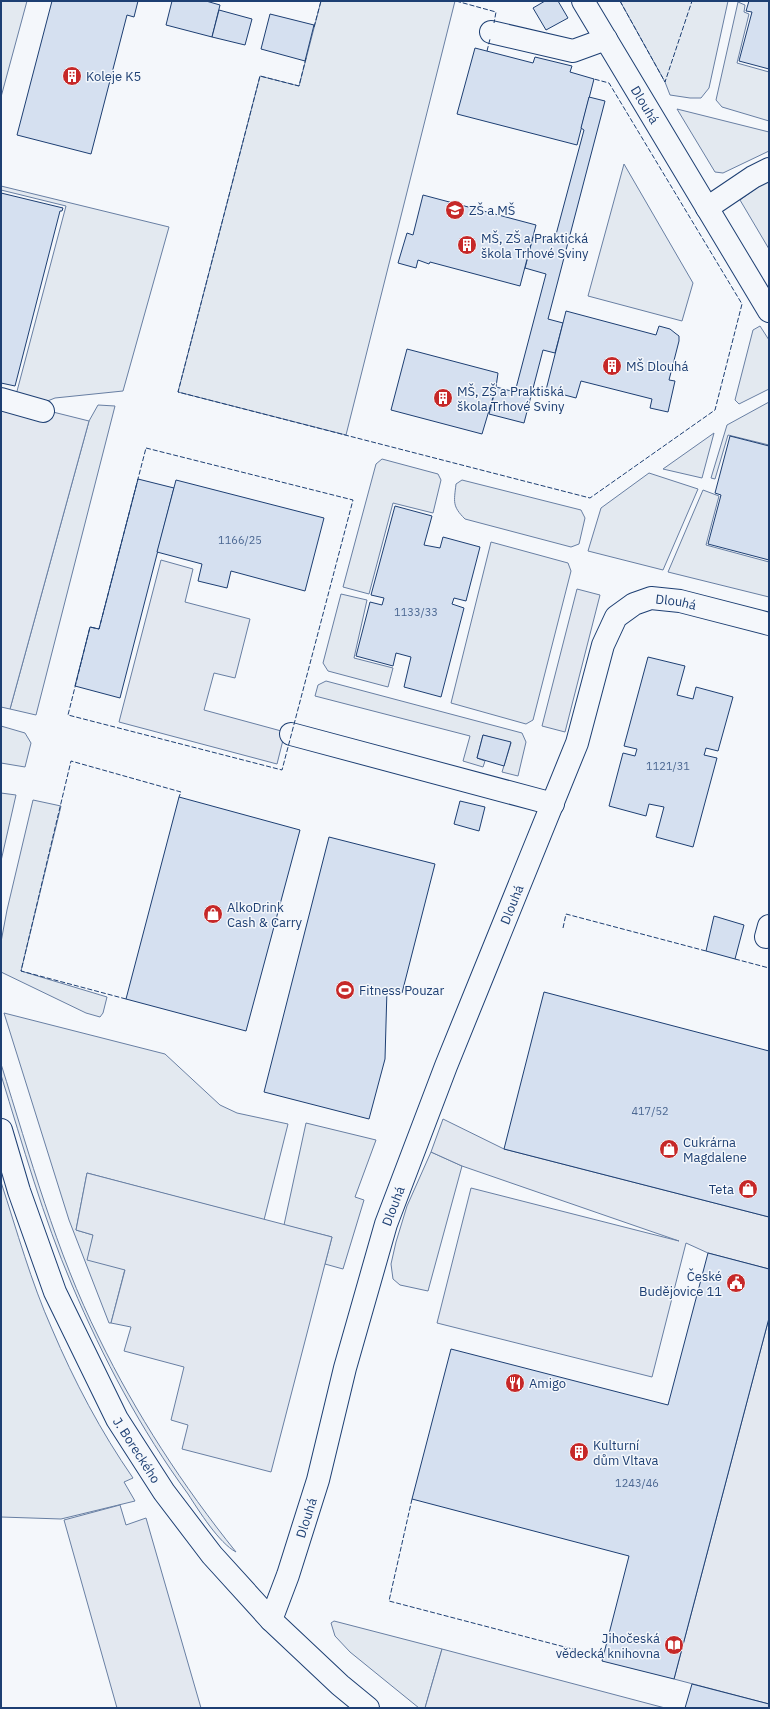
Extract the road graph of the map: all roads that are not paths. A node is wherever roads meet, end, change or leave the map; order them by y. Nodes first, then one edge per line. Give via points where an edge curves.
1 (583, 1) edge
2 (492, 32) dead end
3 (606, 39) junction
4 (769, 169) edge
5 (707, 208) junction
6 (769, 311) edge
7 (1, 399) edge
8 (43, 411) dead end
9 (769, 624) edge
10 (291, 734) dead end
11 (553, 804) junction
12 (1, 1130) edge
13 (271, 1620) junction
14 (368, 1708) edge

1 - 3 street, Dlouhá
2 - 3 street via 573,51
3 - 5 street, Dlouhá
4 - 5 street
5 - 6 street, Dlouhá
7 - 8 street
9 - 11 street, Dlouhá via 680,601 651,598 634,604 616,617 603,645 577,744
10 - 11 street
11 - 13 street, Dlouhá via 446,1066 386,1224 345,1368 318,1480
12 - 13 street, J. Boreckého via 19,1191 55,1292 117,1419 169,1498 212,1555
13 - 14 street, J. Boreckého

